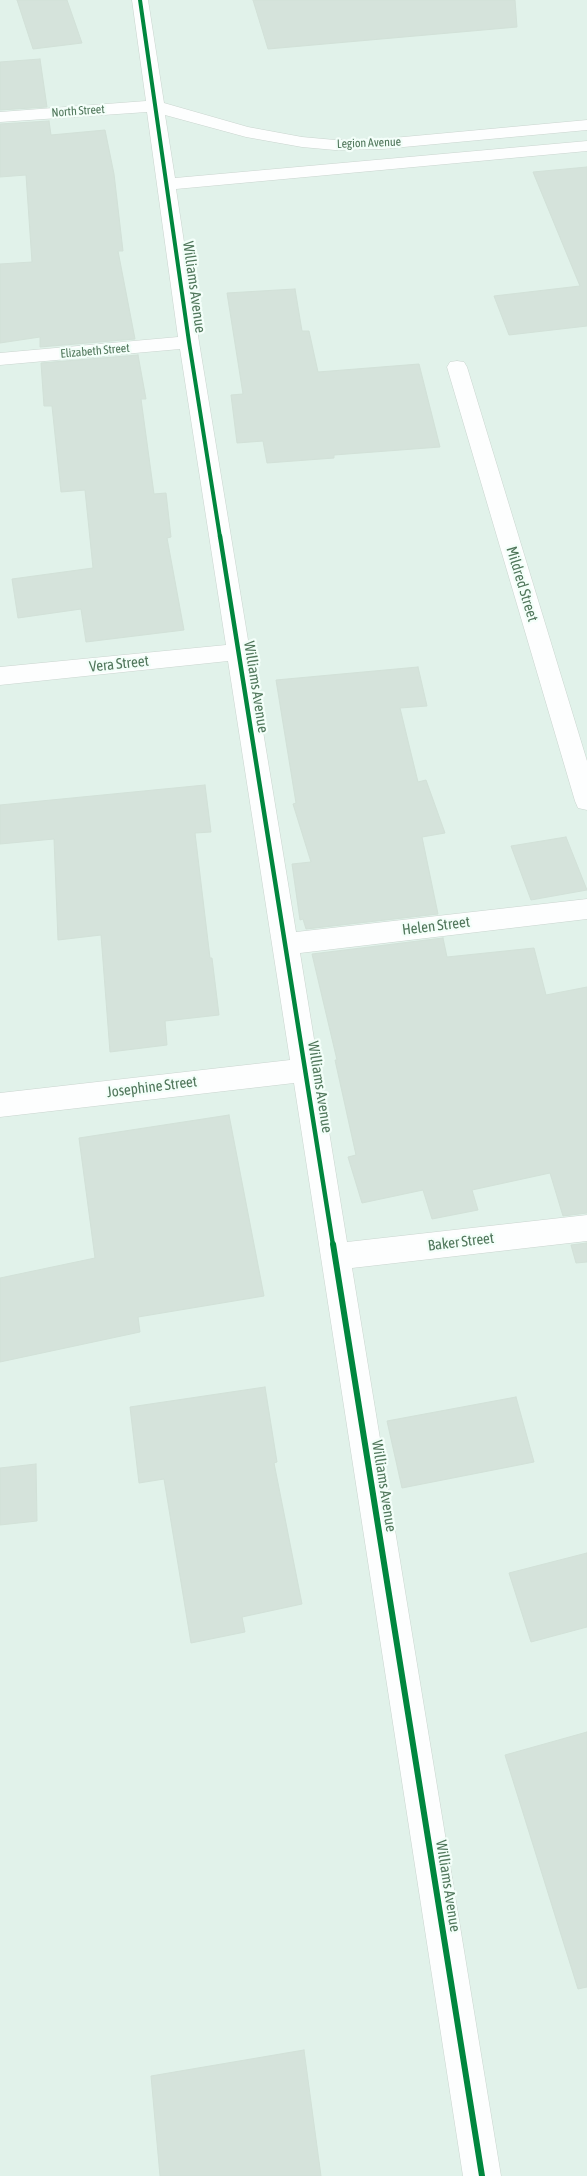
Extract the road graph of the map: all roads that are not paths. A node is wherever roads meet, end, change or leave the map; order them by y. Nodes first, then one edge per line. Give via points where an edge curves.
1 (140, 0) edge
2 (155, 106) junction
3 (0, 117) edge
4 (587, 125) edge
5 (404, 142) junction
6 (587, 146) edge
7 (410, 162) junction
8 (167, 184) junction
9 (190, 342) junction
10 (0, 360) edge
11 (456, 367) dead end
12 (238, 652) junction
13 (0, 676) edge
14 (587, 801) edge
15 (587, 909) edge
16 (284, 944) junction
17 (305, 1070) junction
18 (0, 1105) edge
19 (587, 1228) edge
20 (334, 1257) junction
21 (482, 2176) edge

1 - 2 street, Williams Avenue
2 - 3 street, North Street
2 - 5 street, Legion Avenue via 246,132 302,142 335,145
2 - 8 street, Williams Avenue
4 - 5 street, Legion Avenue
5 - 7 street
6 - 7 street, Legion Avenue
7 - 8 street, Legion Avenue
8 - 9 street, Williams Avenue
9 - 10 street, Elizabeth Street
9 - 12 street, Williams Avenue
11 - 14 street, Mildred Street
12 - 13 street, Vera Street
12 - 16 street, Williams Avenue
15 - 16 street, Helen Street
16 - 17 street, Williams Avenue
17 - 18 street, Josephine Street
17 - 20 street, Williams Avenue
19 - 20 street, Baker Street
20 - 21 street, Williams Avenue

